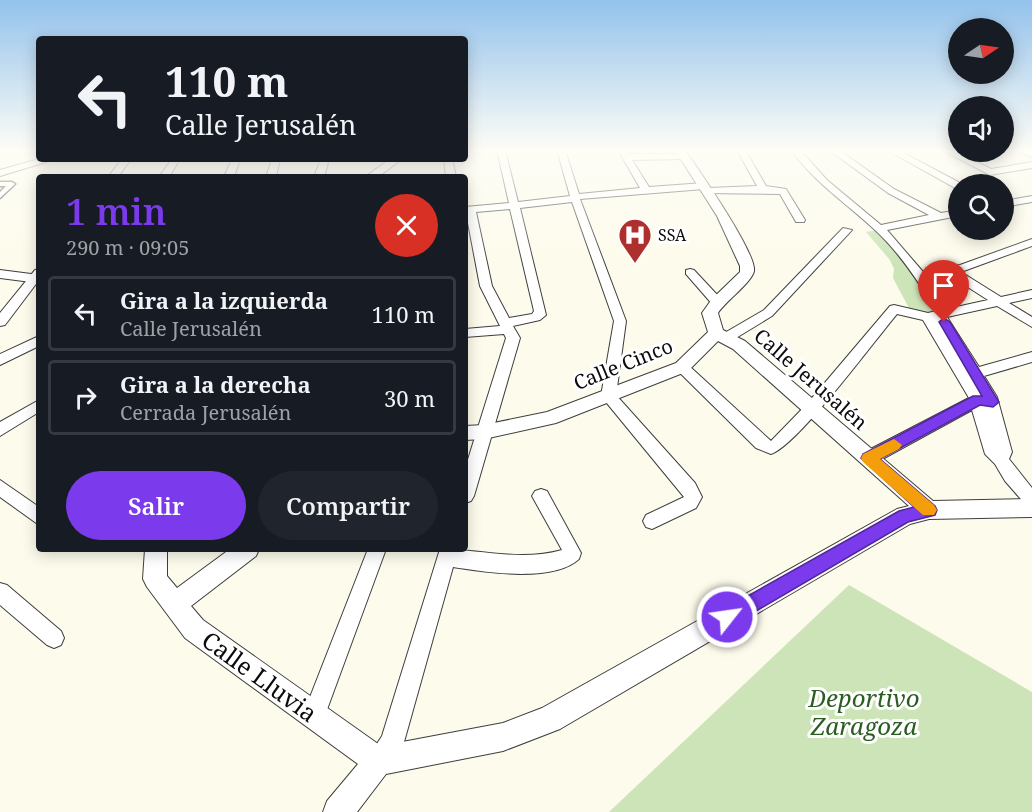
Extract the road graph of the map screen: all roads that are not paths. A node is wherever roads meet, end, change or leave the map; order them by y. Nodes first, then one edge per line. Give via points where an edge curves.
1 (509, 188) edge
2 (572, 188) edge
3 (644, 188) edge
4 (831, 188) edge
5 (887, 188) edge
6 (706, 189) junction
7 (763, 189) joint
8 (646, 191) junction
9 (575, 198) junction
10 (1032, 198) edge
11 (1014, 202) edge
12 (512, 205) junction
13 (468, 210) edge
14 (468, 214) edge
15 (948, 215) edge
16 (864, 216) junction
17 (940, 217) junction
18 (800, 220) dead end
19 (880, 228) junction
20 (1032, 242) edge
21 (950, 270) junction
22 (690, 272) dead end
23 (0, 274) edge
24 (36, 276) edge
25 (36, 277) edge
26 (922, 277) junction
27 (1032, 294) edge
28 (717, 302) junction
29 (998, 303) junction
30 (5, 309) edge
31 (937, 315) junction
32 (0, 322) edge
33 (1032, 323) edge
34 (508, 326) junction
35 (468, 333) edge
36 (721, 335) junction
37 (36, 342) edge
38 (1032, 357) edge
39 (0, 360) edge
40 (682, 367) junction
41 (976, 373) junction
42 (608, 396) junction
43 (985, 401) junction
44 (36, 407) edge
45 (812, 409) junction
46 (0, 430) edge
47 (484, 432) junction
48 (468, 433) edge
49 (869, 458) junction
50 (468, 486) edge
51 (0, 487) edge
52 (541, 496) dead end
53 (1032, 500) edge
54 (1032, 508) edge
55 (929, 510) junction
56 (36, 516) edge
57 (652, 521) dead end
58 (156, 552) edge
59 (244, 552) edge
60 (376, 552) edge
61 (448, 553) edge
62 (0, 592) edge
63 (174, 605) junction
64 (54, 638) dead end
65 (314, 715) junction
66 (378, 761) junction
67 (338, 812) edge

1 - 12 street
2 - 9 street
3 - 8 street
4 - 16 street
5 - 17 street
6 - 7 street
6 - 8 street
6 - 28 street via 747,266 747,273
7 - 18 street via 783,191
8 - 9 street
9 - 12 street
9 - 42 street via 620,321
10 - 11 street
12 - 13 street
12 - 34 street via 540,315
14 - 34 street via 486,286
15 - 17 street
16 - 19 street
16 - 36 street via 768,313
17 - 19 street
19 - 26 street
20 - 21 street
21 - 26 street
21 - 29 street
22 - 28 street
23 - 24 street
25 - 30 street
26 - 31 street
27 - 29 street
28 - 36 street via 710,313
29 - 31 street
29 - 33 street
30 - 32 street
31 - 41 street
31 - 43 street
31 - 45 street via 894,309
34 - 35 street
34 - 47 street via 513,338
36 - 40 street, Calle Cinco
36 - 45 street, Calle Jerusalén via 739,345
37 - 39 street
38 - 41 street
40 - 42 street, Calle Cinco
40 - 45 street via 762,444 771,448
41 - 43 street
42 - 47 street, Calle Cinco via 550,418
42 - 57 street via 693,497 690,503
43 - 49 street
43 - 53 street via 1004,452 1001,459
44 - 46 street
45 - 49 street, Calle Jerusalén
47 - 48 street, Calle Cinco
47 - 50 street
49 - 55 street, Calle Jerusalén
51 - 56 street
52 - 61 street via 571,549 569,556 529,567 510,567
54 - 55 street
55 - 66 street via 905,516 550,719 503,737
58 - 63 street, Calle Lluvia via 155,579
59 - 63 street
60 - 65 street
61 - 66 street via 392,742
62 - 64 street
63 - 65 street, Calle Lluvia via 194,629
65 - 66 street, Calle Lluvia
66 - 67 street

